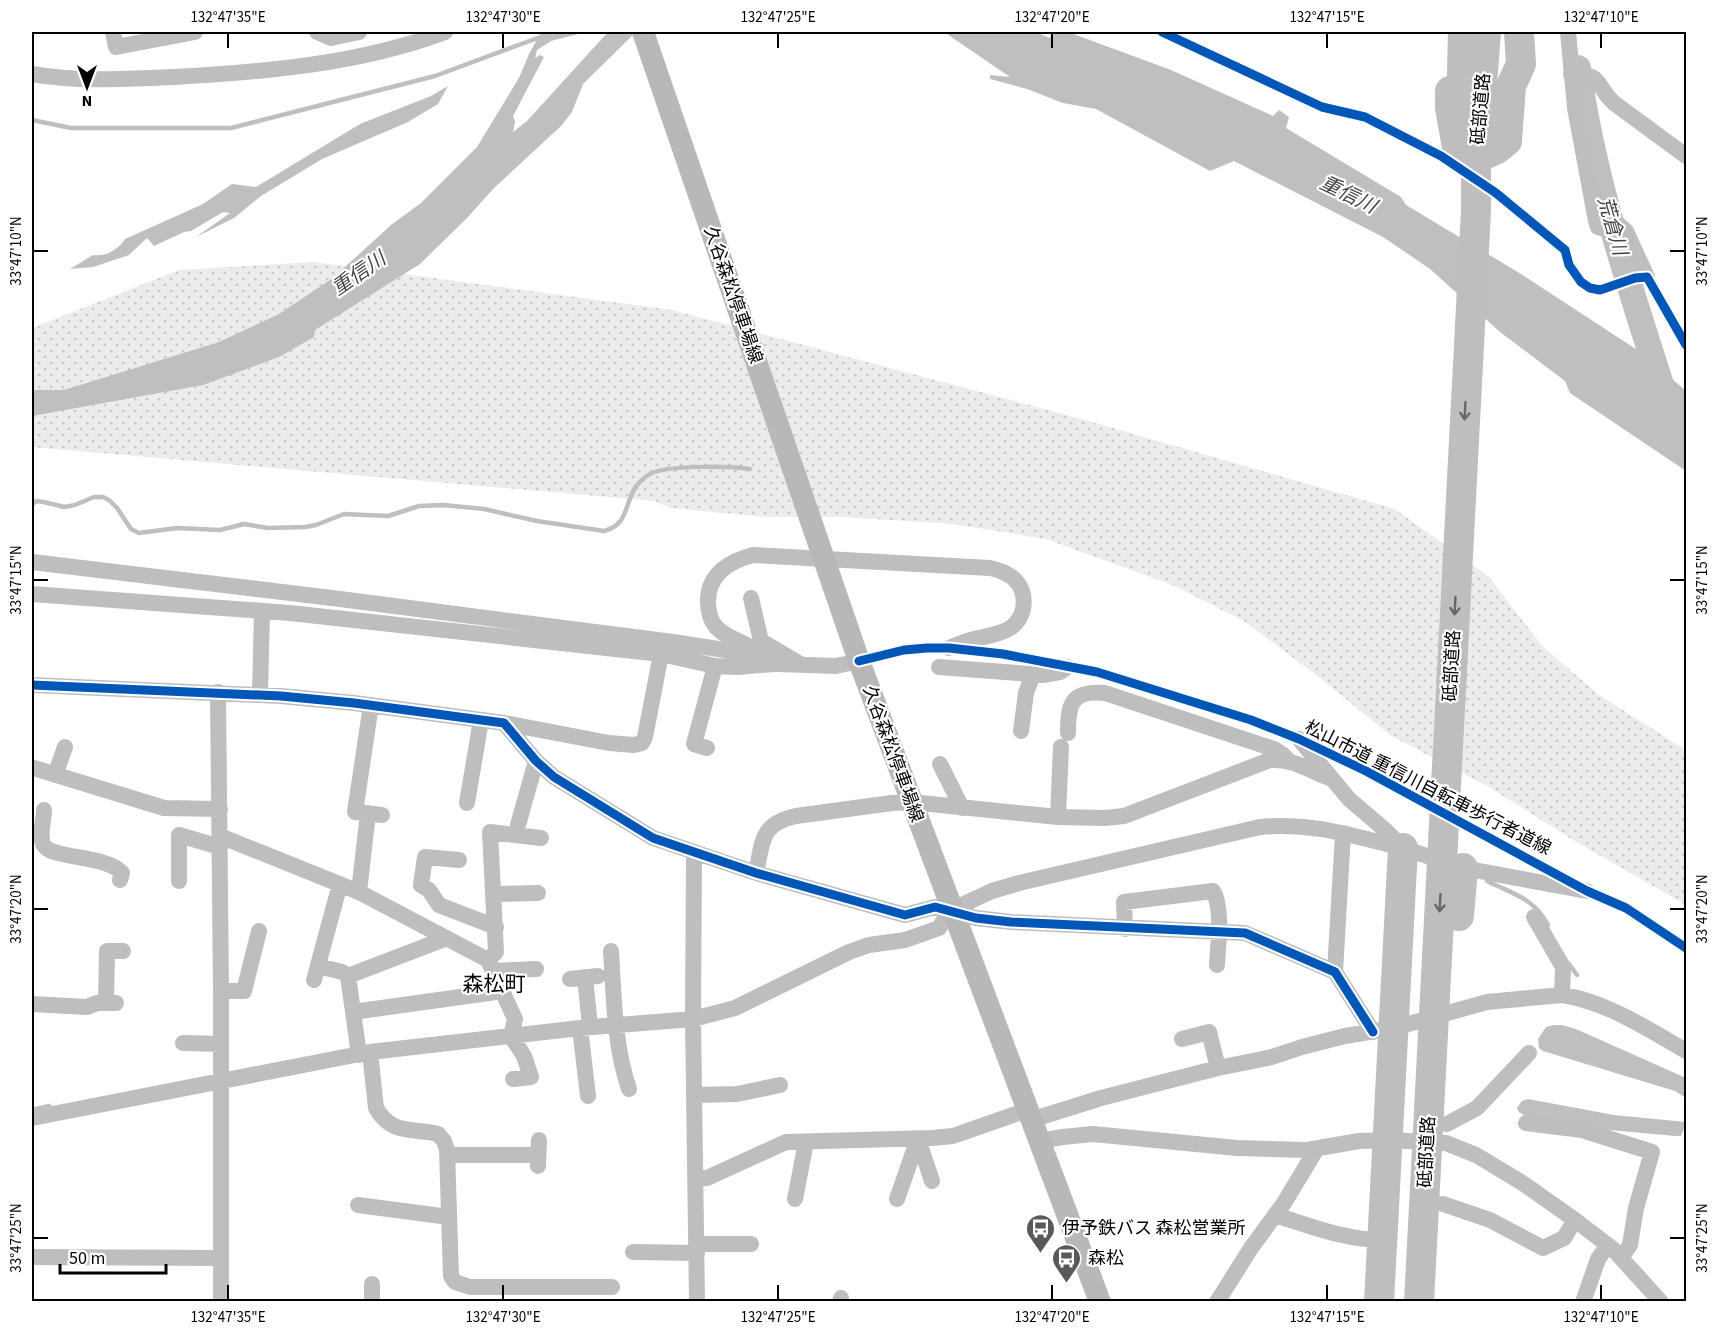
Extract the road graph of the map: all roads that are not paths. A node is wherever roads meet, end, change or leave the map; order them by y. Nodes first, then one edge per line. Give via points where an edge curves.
1 (113, 32) edge
2 (192, 32) edge
3 (317, 32) edge
4 (359, 32) edge
5 (445, 32) edge
6 (643, 32) edge
7 (1486, 32) edge
8 (1498, 32) edge
9 (1519, 32) edge
10 (1568, 32) edge
11 (1458, 38) edge
12 (1577, 73) junction
13 (32, 74) edge
14 (1502, 86) junction
15 (1686, 156) edge
16 (1476, 160) junction
17 (1647, 277) dead end
18 (32, 562) edge
19 (32, 594) edge
20 (751, 598) dead end
21 (262, 611) junction
22 (949, 648) dead end
23 (661, 654) junction
24 (858, 657) junction
25 (771, 660) junction
26 (802, 665) junction
27 (715, 666) junction
28 (939, 667) dead end
29 (1068, 667) dead end
30 (1033, 674) junction
31 (32, 685) edge
32 (218, 692) junction
33 (260, 694) junction
34 (371, 705) junction
35 (481, 720) junction
36 (504, 723) junction
37 (1021, 731) dead end
38 (1299, 739) dead end
39 (65, 747) dead end
40 (708, 748) dead end
41 (1288, 760) junction
42 (536, 761) junction
43 (940, 764) dead end
44 (34, 768) dead end
45 (55, 775) junction
46 (1332, 779) junction
47 (1349, 799) junction
48 (911, 802) junction
49 (468, 803) dead end
50 (962, 808) junction
51 (220, 809) junction
52 (44, 810) edge
53 (1058, 817) junction
54 (519, 825) dead end
55 (1339, 832) junction
56 (541, 838) dead end
57 (220, 842) junction
58 (1403, 848) junction
59 (694, 853) junction
60 (459, 860) dead end
61 (1463, 868) junction
62 (756, 873) junction
63 (120, 880) dead end
64 (179, 880) dead end
65 (340, 884) junction
66 (1587, 891) dead end
67 (358, 892) junction
68 (538, 893) dead end
69 (494, 894) junction
70 (951, 910) junction
71 (1534, 916) dead end
72 (496, 927) junction
73 (1125, 929) junction
74 (259, 930) dead end
75 (1219, 932) junction
76 (447, 938) junction
77 (123, 951) dead end
78 (611, 951) dead end
79 (1217, 965) dead end
80 (491, 966) junction
81 (536, 969) dead end
82 (1335, 972) junction
83 (348, 976) junction
84 (584, 977) dead end
85 (221, 991) junction
86 (503, 991) junction
87 (1563, 995) junction
88 (32, 1004) edge
89 (1452, 1011) junction
90 (353, 1012) junction
91 (693, 1019) junction
92 (616, 1025) junction
93 (585, 1027) junction
94 (1384, 1030) junction
95 (511, 1036) junction
96 (1182, 1039) dead end
97 (183, 1043) dead end
98 (221, 1044) junction
99 (1686, 1051) edge
100 (1529, 1053) dead end
101 (364, 1054) junction
102 (1218, 1068) junction
103 (513, 1079) dead end
104 (220, 1082) junction
105 (780, 1085) dead end
106 (629, 1089) dead end
107 (694, 1095) junction
108 (588, 1096) dead end
109 (1029, 1115) junction
110 (32, 1118) edge
111 (1526, 1124) dead end
112 (1446, 1134) junction
113 (918, 1139) junction
114 (1389, 1140) junction
115 (806, 1142) junction
116 (1039, 1142) junction
117 (1316, 1150) junction
118 (539, 1154) dead end
119 (447, 1155) junction
120 (696, 1179) junction
121 (932, 1181) dead end
122 (795, 1199) dead end
123 (897, 1200) dead end
124 (1443, 1204) junction
125 (358, 1205) dead end
126 (1275, 1215) junction
127 (449, 1217) junction
128 (1575, 1220) junction
129 (1383, 1240) junction
130 (751, 1244) dead end
131 (1608, 1245) junction
132 (697, 1248) junction
133 (633, 1252) dead end
134 (32, 1257) edge
135 (220, 1258) junction
136 (1621, 1258) junction
137 (372, 1284) dead end
138 (612, 1287) dead end
139 (1409, 1300) edge
140 (220, 1302) edge
141 (372, 1302) edge
142 (697, 1302) edge
143 (1100, 1302) edge
144 (1217, 1302) edge
145 (1583, 1302) edge
146 (1661, 1302) edge

1 - 2 street via 116,47
3 - 4 street via 331,38
5 - 13 street via 359,56 238,72 120,80
6 - 24 main road, 久谷森松停車場線
7 - 16 highway, 砥部道路
8 - 14 highway
9 - 14 highway via 1521,64
10 - 12 street
11 - 16 highway, 砥部道路
12 - 15 street via 1600,82 1614,103
12 - 17 street via 1575,108 1598,227 1613,226 1626,231
14 - 16 highway
16 -> 139 highway, 砥部道路 via 1476,212
16 - 139 highway, 砥部道路 via 1458,202 1425,780
18 - 25 street via 673,642
19 - 21 street
20 - 26 street via 761,641
21 - 23 street
21 - 33 street
22 - 25 street via 1003,632 1021,618 1023,593 1011,576 990,568 753,555 738,559 717,573 708,595 708,607 711,620 724,633
23 - 27 street
23 - 36 street via 642,743 609,743
24 - 26 street via 836,666
24 - 48 main road, 久谷森松停車場線
25 - 26 street
25 - 27 street via 738,668
27 - 40 street via 694,744
28 - 30 street
29 - 30 street via 1052,674
30 - 37 street
31 - 32 street
32 - 33 street
32 - 51 street
33 - 34 street
34 - 35 street
34 - 67 street via 351,784 355,812 375,814
35 - 36 street
35 - 49 street
36 - 42 street
38 - 46 street
39 - 45 street
41 - 46 street
41 - 53 street via 1270,760 1132,814
41 - 53 street via 1274,749 1105,693 1085,693 1068,711
42 - 54 street
42 - 59 street via 554,777 653,838
43 - 50 street
44 - 45 street
45 - 51 street via 164,808
46 - 47 street
47 - 55 street via 1349,817
47 - 58 street
48 - 50 street
48 - 62 street via 781,819 765,836
48 - 70 main road, 久谷森松停車場線
50 - 53 street
51 - 57 street
52 - 63 street via 45,847 109,864 122,873
55 - 58 street
55 - 70 street via 1316,827 1260,827 1019,883
55 - 82 street
56 - 69 street via 490,832
57 - 64 street via 179,835
57 - 65 street
57 - 85 street
58 - 61 street
58 - 94 highway
59 - 62 street
59 - 91 street
60 - 72 street via 425,857 421,885 429,890 437,910
61 - 66 street
61 - 89 highway
62 - 70 street via 905,915 935,907
65 - 67 street
65 - 83 street via 316,973 342,972
67 - 76 street
68 - 69 street
69 - 72 street
70 - 73 street via 999,921
70 - 91 street via 939,928 849,952 735,1008
70 - 109 main road, 久谷森松停車場線
71 - 87 street via 1563,967
72 - 80 street via 496,952
73 - 75 street
73 - 75 street via 1124,902 1213,891 1217,897
74 - 85 street via 244,991
75 - 79 street
75 - 82 street via 1245,933
76 - 80 street
76 - 83 street
77 - 88 street via 107,951 111,1004 53,1011
78 - 92 street
80 - 81 street
80 - 86 street
82 - 94 street
83 - 90 street
84 - 93 street
85 - 98 street
86 - 90 street
86 - 95 street via 515,1019
87 - 89 street via 1487,1002
87 - 99 street via 1622,1016
89 - 94 street
89 - 112 highway
90 - 101 street
91 - 92 street
91 - 107 street
92 - 93 street
92 - 106 street via 621,1066
93 - 95 street
93 - 108 street
94 - 102 street
94 - 114 highway
95 - 101 street
95 - 103 street via 531,1077
96 - 102 street via 1209,1032
97 - 98 street
98 - 104 street
100 - 112 street via 1477,1108
101 - 104 street
101 - 119 street via 380,1116 387,1124 399,1128 438,1134
102 - 109 street
104 - 110 street
104 - 135 street
105 - 107 street via 736,1094
107 - 120 street
109 - 113 street via 953,1136
109 - 116 main road, 久谷森松停車場線
111 - 136 street via 1582,1130 1652,1152 1630,1245
112 - 114 street
112 - 124 highway
112 - 128 street
113 - 115 street
113 - 121 street
113 - 123 street
114 - 117 street via 1359,1141
114 - 129 highway
115 - 120 street via 786,1142 707,1178
115 - 122 street
116 - 117 street via 1093,1134 1237,1148
116 - 143 main road, 久谷森松停車場線
117 - 126 street
118 - 119 street
119 - 127 street
120 - 132 street
124 - 128 street via 1490,1220 1543,1248 1564,1238
124 - 139 highway
125 - 127 street
126 - 129 street via 1352,1238
126 - 144 street
127 - 138 street via 451,1276 463,1287
128 - 131 street
129 - 139 highway
130 - 132 street
131 - 136 street
131 - 145 street via 1598,1259
132 - 133 street
132 - 142 street
134 - 135 street
135 - 140 street
136 - 146 street
137 - 141 street

